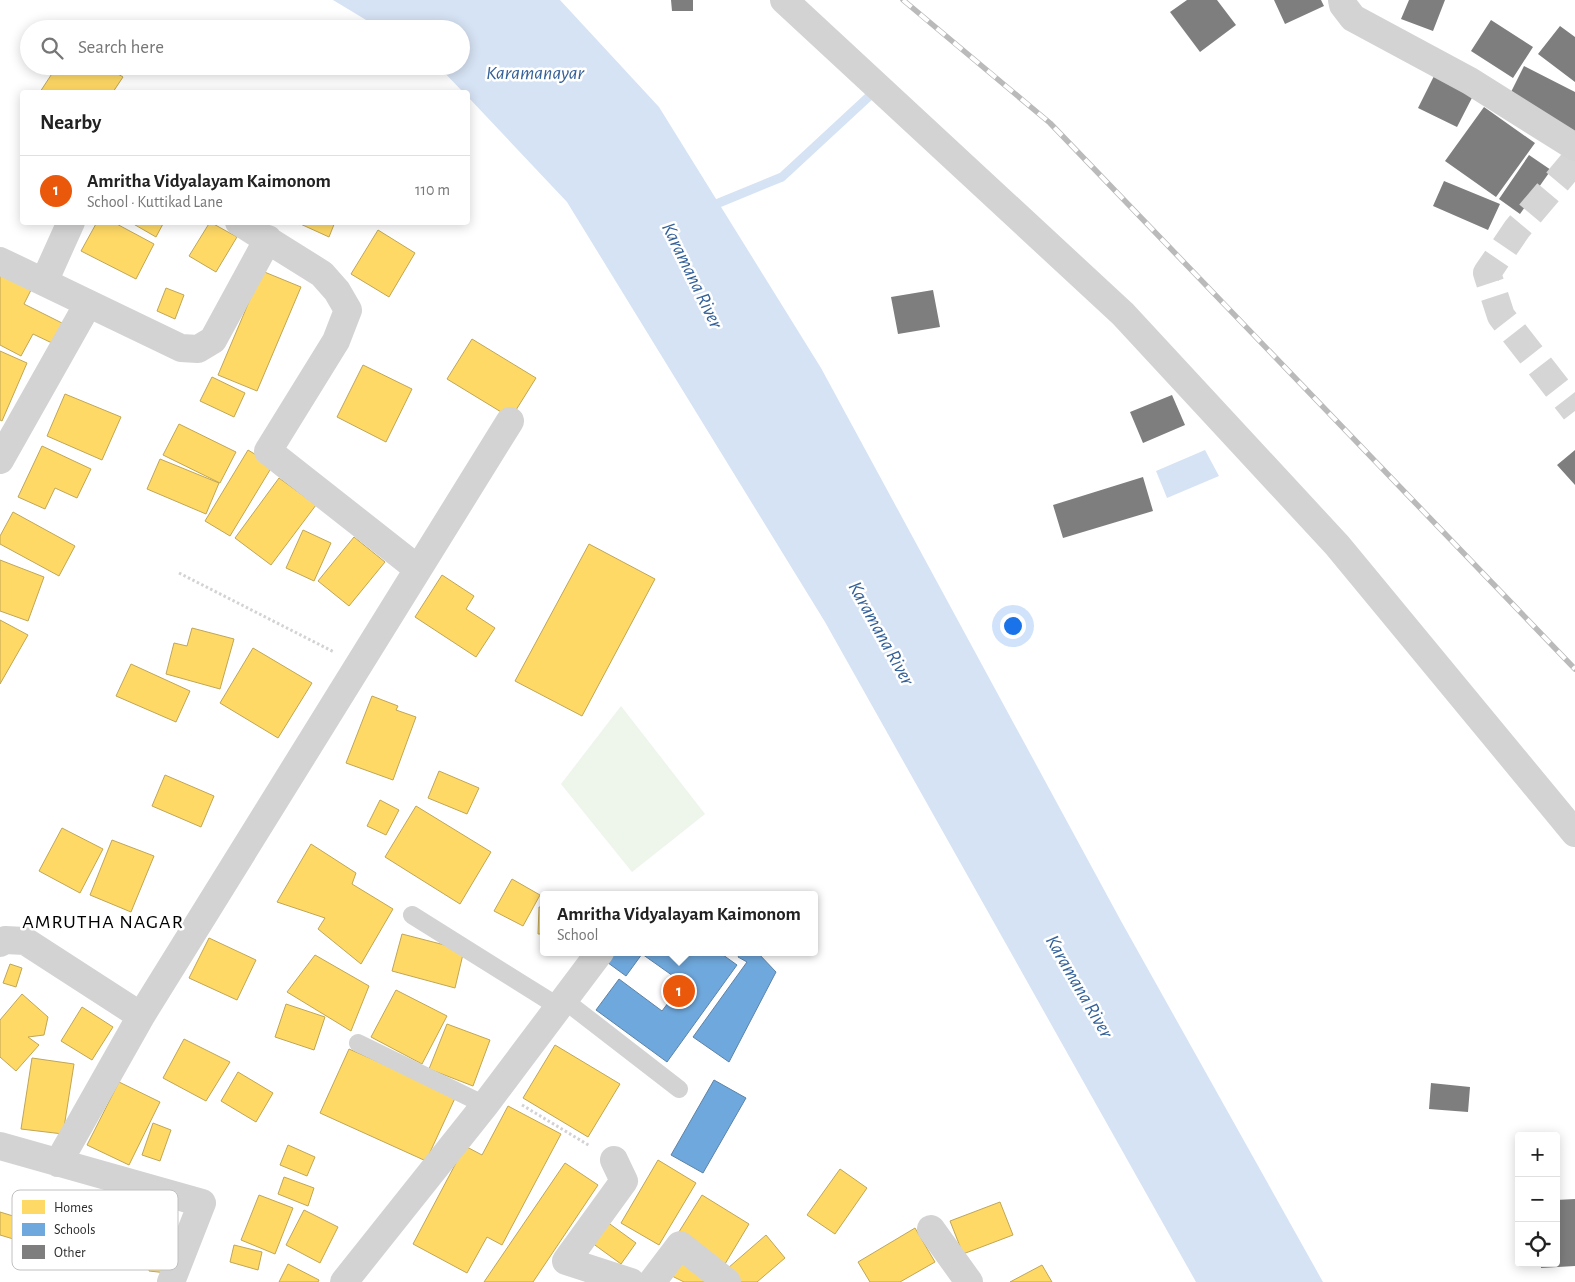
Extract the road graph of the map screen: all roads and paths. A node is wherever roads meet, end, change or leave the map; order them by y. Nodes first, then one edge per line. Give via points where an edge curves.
1 (784, 0) edge
2 (1342, 0) edge
3 (1575, 147) edge
4 (70, 225) edge
5 (244, 225) edge
6 (268, 239) junction
7 (0, 261) edge
8 (44, 282) junction
9 (88, 304) junction
10 (510, 421) dead end
11 (0, 460) edge
12 (418, 568) junction
13 (179, 573) dead end
14 (357, 664) junction
15 (1575, 833) edge
16 (412, 915) dead end
17 (0, 943) edge
18 (597, 956) edge
19 (562, 1003) junction
20 (141, 1016) junction
21 (358, 1043) dead end
22 (679, 1088) dead end
23 (491, 1097) junction
24 (0, 1146) edge
25 (614, 1160) joint
26 (58, 1163) junction
27 (155, 1190) edge
28 (178, 1196) edge
29 (931, 1229) dead end
30 (178, 1264) edge
31 (176, 1270) edge
32 (171, 1282) edge
33 (344, 1282) edge
34 (631, 1282) edge
35 (652, 1282) edge
36 (727, 1282) edge
37 (969, 1282) edge

1 - 15 street via 1123,314 1336,545
2 - 3 street via 1354,18 1470,81
4 - 8 street
5 - 6 street
6 - 9 street via 213,340 198,349 181,348
6 - 12 street via 322,274 348,310 336,341 268,451
7 - 8 street
8 - 9 street
9 - 11 street
10 - 12 street
12 - 14 street
13 - 14 path
14 - 20 street
16 - 19 lane
17 - 20 street via 5,940 25,941
18 - 19 street
19 - 22 lane
19 - 23 street
20 - 26 street
21 - 23 lane
23 - 25 path
23 - 33 street
24 - 26 street
25 - 34 street via 624,1181 566,1261
26 - 27 street
28 - 30 street via 202,1203
29 - 37 street
31 - 32 street
35 - 36 street via 680,1245

